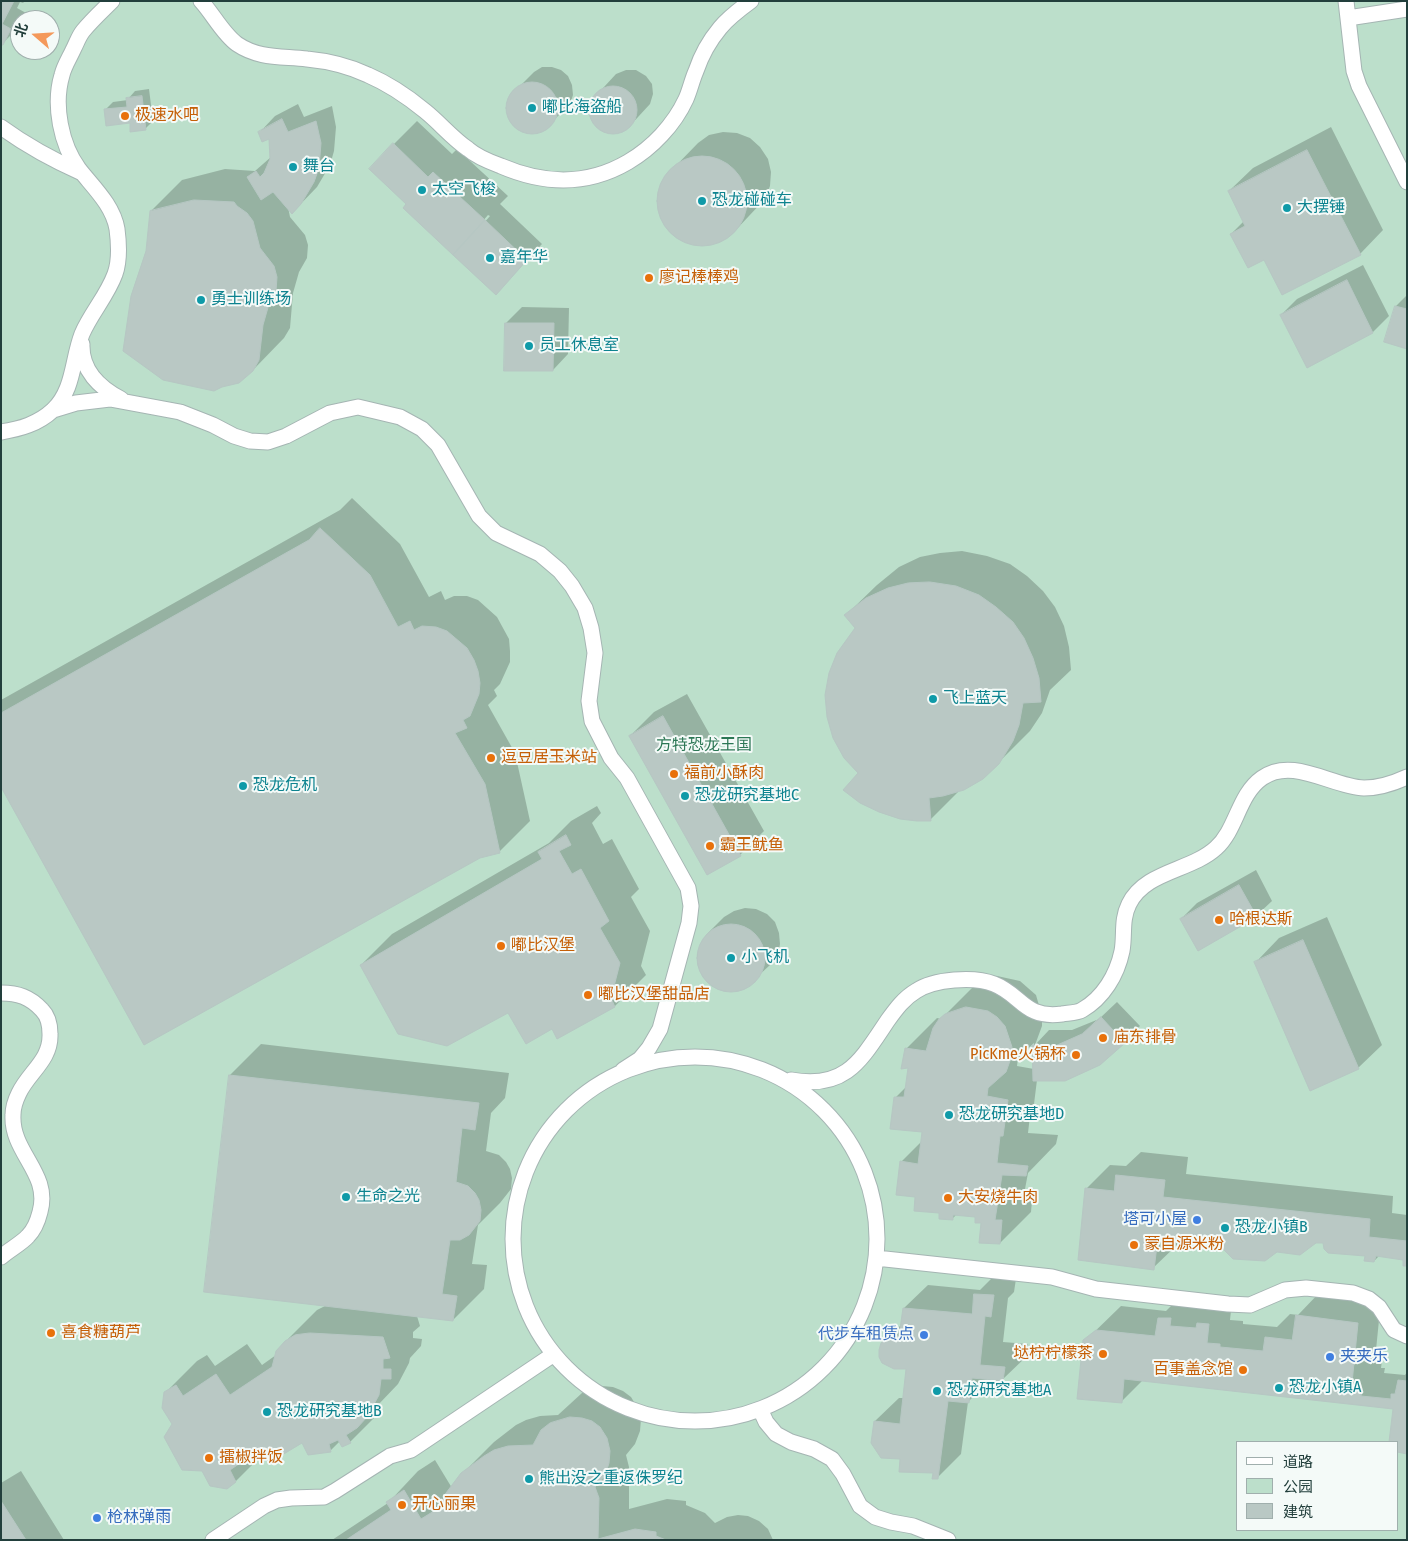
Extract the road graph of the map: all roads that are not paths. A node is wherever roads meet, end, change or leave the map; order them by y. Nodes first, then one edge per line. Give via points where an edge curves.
1 (112, 1) edge
2 (200, 1) edge
3 (751, 1) edge
4 (1346, 1) edge
5 (1407, 9) edge
6 (1348, 18) junction
7 (1, 127) edge
8 (83, 174) junction
9 (1407, 182) edge
10 (83, 333) junction
11 (127, 402) junction
12 (53, 410) junction
13 (1, 432) edge
14 (1407, 776) edge
15 (1, 993) edge
16 (624, 1070) junction
17 (783, 1079) junction
18 (1, 1257) edge
19 (876, 1258) junction
20 (1407, 1336) edge
21 (554, 1354) junction
22 (760, 1409) junction
23 (213, 1540) edge
24 (948, 1540) edge

1 - 8 lane via 82,33 61,76 60,126 68,150
2 - 3 lane via 237,44 257,54 334,63 366,74 407,98 470,151 488,161 530,176 568,180 609,172 629,162 664,133 686,100 696,69 720,28
4 - 6 lane
5 - 6 lane
6 - 9 lane via 1354,71 1359,86
7 - 8 lane via 48,158
8 - 10 lane via 109,208 119,249 116,273 108,292
10 - 11 lane via 85,365 93,378 106,392
10 - 12 lane via 65,395
11 - 12 lane via 110,399 76,403
11 - 16 lane via 180,412 234,436 268,442 330,413 358,407 400,417 422,429 438,445 479,516 496,533 540,554 572,586 592,628 594,653 589,701 592,721 688,888 691,906 660,1029 640,1059
12 - 13 lane via 25,427
14 - 17 lane via 1364,788 1292,770 1275,772 1263,778 1243,800 1217,847 1200,860 1159,877 1142,888 1130,902 1123,918 1122,951 1116,969 1107,988 1080,1011 1051,1015 1034,1012 995,985 979,981 931,983 900,1003 863,1058 850,1069 820,1083
15 - 18 lane via 15,993 32,1000 46,1014 50,1028 45,1058 18,1094 13,1116 23,1153 42,1187 42,1203 38,1220 28,1236
16 - 17 lane via 682,1056 712,1056 770,1071
16 - 21 lane via 597,1085 552,1126 523,1178 513,1238 515,1268 534,1325
17 - 19 lane via 820,1104 856,1152 868,1180 875,1209
19 - 20 lane via 1052,1277 1096,1289 1228,1304 1250,1305 1285,1290 1306,1288 1353,1293 1380,1307 1394,1330
19 - 22 lane via 867,1299 855,1326 838,1351 818,1374 794,1392
21 - 22 lane via 594,1391 621,1406 650,1416 679,1421 709,1421
21 - 23 lane via 411,1450 390,1456 336,1491 324,1497 277,1500
22 - 24 lane via 776,1434 832,1458 860,1506 875,1517 913,1526

